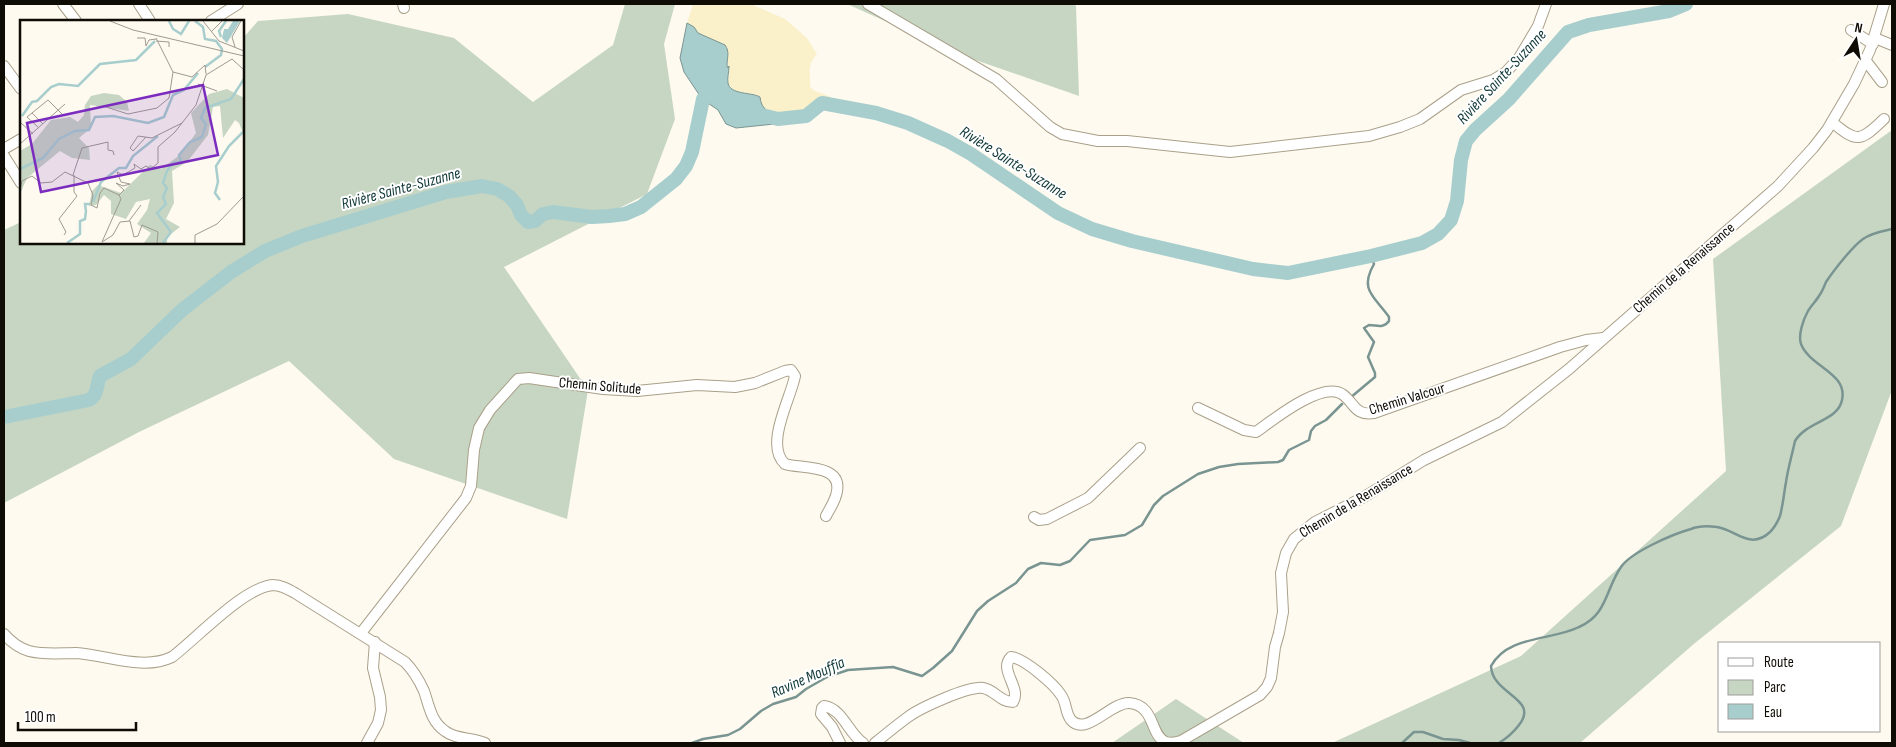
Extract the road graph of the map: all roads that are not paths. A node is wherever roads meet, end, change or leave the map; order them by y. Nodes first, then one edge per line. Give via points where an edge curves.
1 (63, 4) edge
2 (139, 4) edge
3 (238, 4) edge
4 (868, 4) edge
5 (1546, 4) edge
6 (1884, 4) edge
7 (75, 20) edge
8 (149, 20) edge
9 (213, 20) edge
10 (1850, 30) dead end
11 (1874, 41) junction
12 (1892, 46) edge
13 (1866, 61) junction
14 (4, 66) edge
15 (1882, 82) dead end
16 (20, 88) edge
17 (1884, 120) dead end
18 (1832, 122) junction
19 (20, 140) edge
20 (4, 149) edge
21 (4, 156) edge
22 (20, 181) edge
23 (1603, 338) junction
24 (1198, 408) dead end
25 (1140, 448) dead end
26 (826, 516) dead end
27 (1034, 517) dead end
28 (361, 633) junction
29 (4, 634) edge
30 (375, 642) junction
31 (367, 743) edge
32 (485, 743) edge
33 (840, 743) edge
34 (863, 743) edge
35 (875, 743) edge

1 - 7 street
2 - 8 street
3 - 9 street
4 - 5 street via 996,79 1062,134 1098,141 1230,152 1369,136 1420,119 1461,90 1493,80 1506,72 1519,58 1538,26
6 - 11 street, Chemin de la Renaissance
10 - 11 street
11 - 12 street
11 - 13 street, Chemin de la Renaissance
13 - 15 street
13 - 18 street, Chemin de la Renaissance
14 - 16 street
17 - 18 street via 1860,137 1849,136
18 - 23 street, Chemin de la Renaissance via 1778,186
19 - 20 street
21 - 22 street
23 - 24 street, Chemin Valcour via 1560,347 1374,413 1360,412 1342,394 1328,391 1302,402 1256,432 1244,430
23 - 35 street, Chemin de la Renaissance via 1547,388 1502,422 1424,460 1298,534 1291,543 1281,573 1283,612 1267,687 1260,695 1181,741 1162,739 1146,711 1131,703 1120,704 1086,724 1074,723 1057,690 1028,664 1011,656 1007,667 1016,692 1013,702 983,688 962,691 909,716
25 - 27 street via 1088,498 1047,519
26 - 28 street, Chemin Solitude via 838,489 833,476 824,470 785,464 780,457 779,424 796,376 792,370 735,387 697,385 637,391 518,379 490,410 479,428 470,492
28 - 29 street via 295,592 275,585 242,599 172,657 159,662 37,653 20,648
28 - 30 street
30 - 31 street via 373,668 381,710
30 - 32 street via 410,666 440,727 452,735
33 - 34 street via 821,714 824,706 836,710

